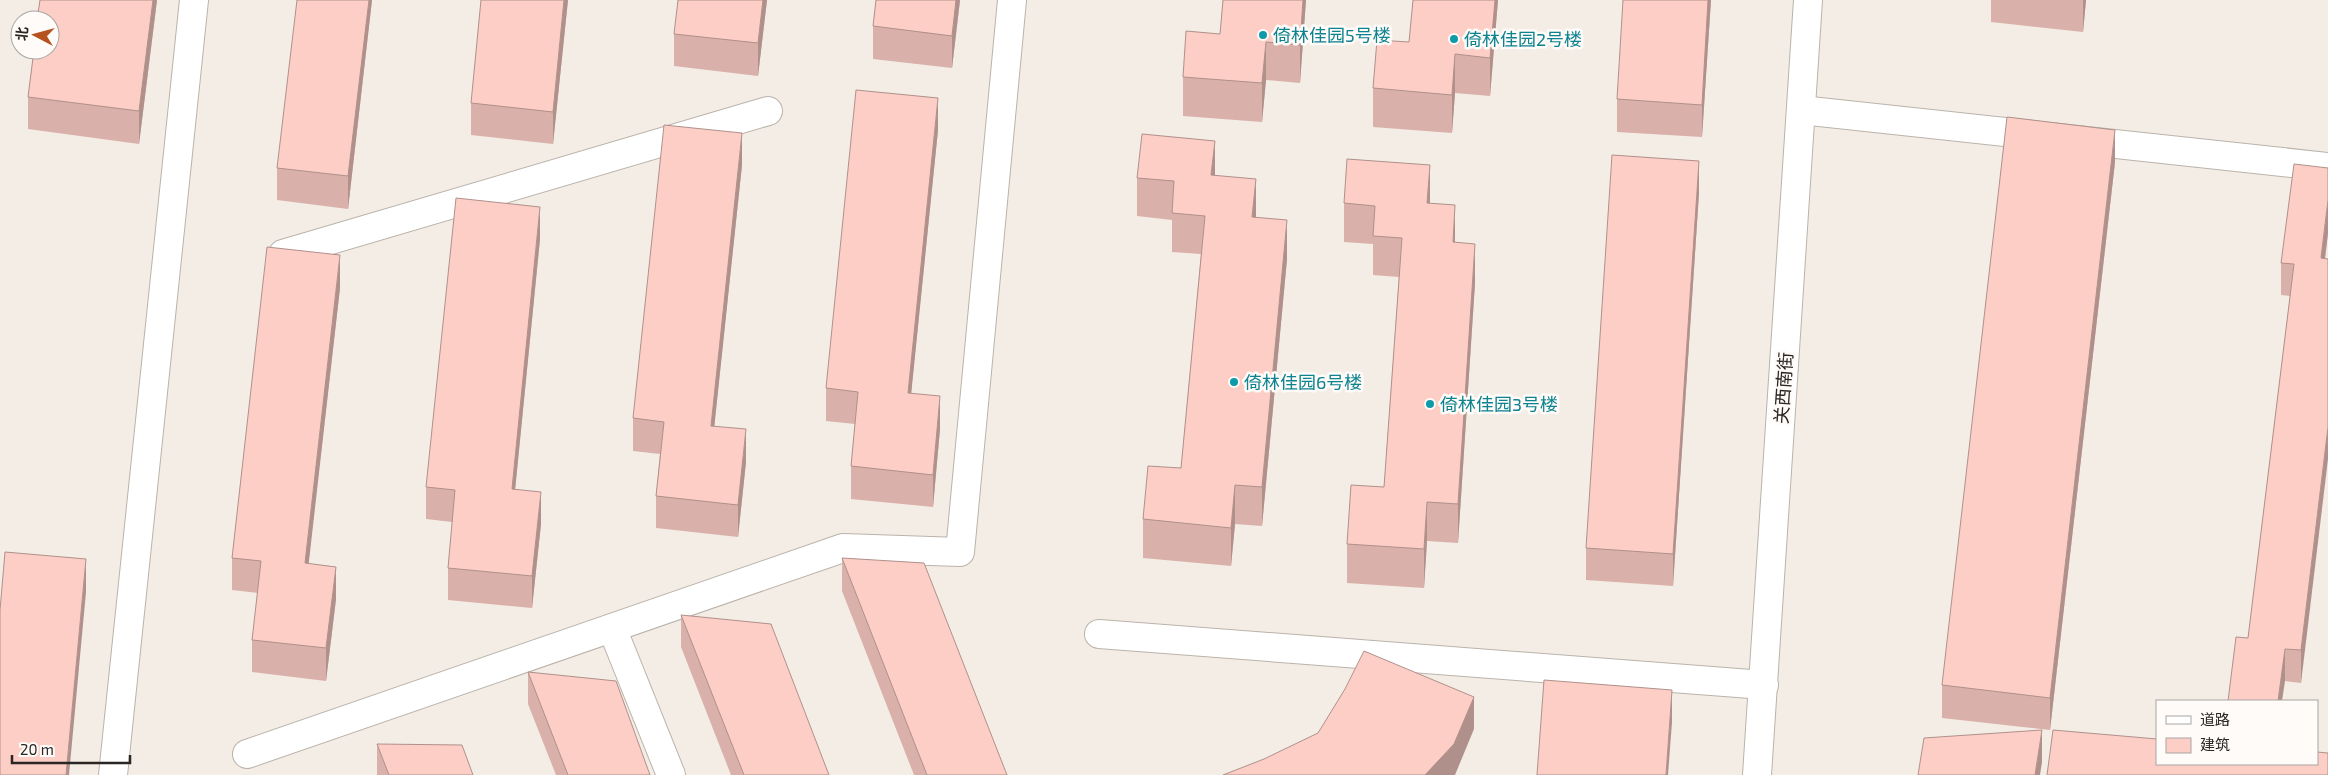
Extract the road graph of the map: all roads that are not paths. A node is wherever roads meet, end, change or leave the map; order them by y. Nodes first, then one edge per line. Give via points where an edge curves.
1 (194, 0) edge
2 (1012, 0) edge
3 (1808, 0) edge
4 (1800, 110) junction
5 (768, 111) dead end
6 (2328, 167) edge
7 (283, 254) edge
8 (612, 628) junction
9 (1099, 634) dead end
10 (1764, 685) junction
11 (247, 754) dead end
12 (113, 775) edge
13 (671, 775) edge
14 (1757, 775) edge

1 - 12 street
2 - 8 street via 960,552 843,548
3 - 4 street, 关西南街
4 - 6 street
4 - 10 street, 关西南街
5 - 7 street
8 - 11 street
8 - 13 street
9 - 10 street
10 - 14 street, 关西南街

